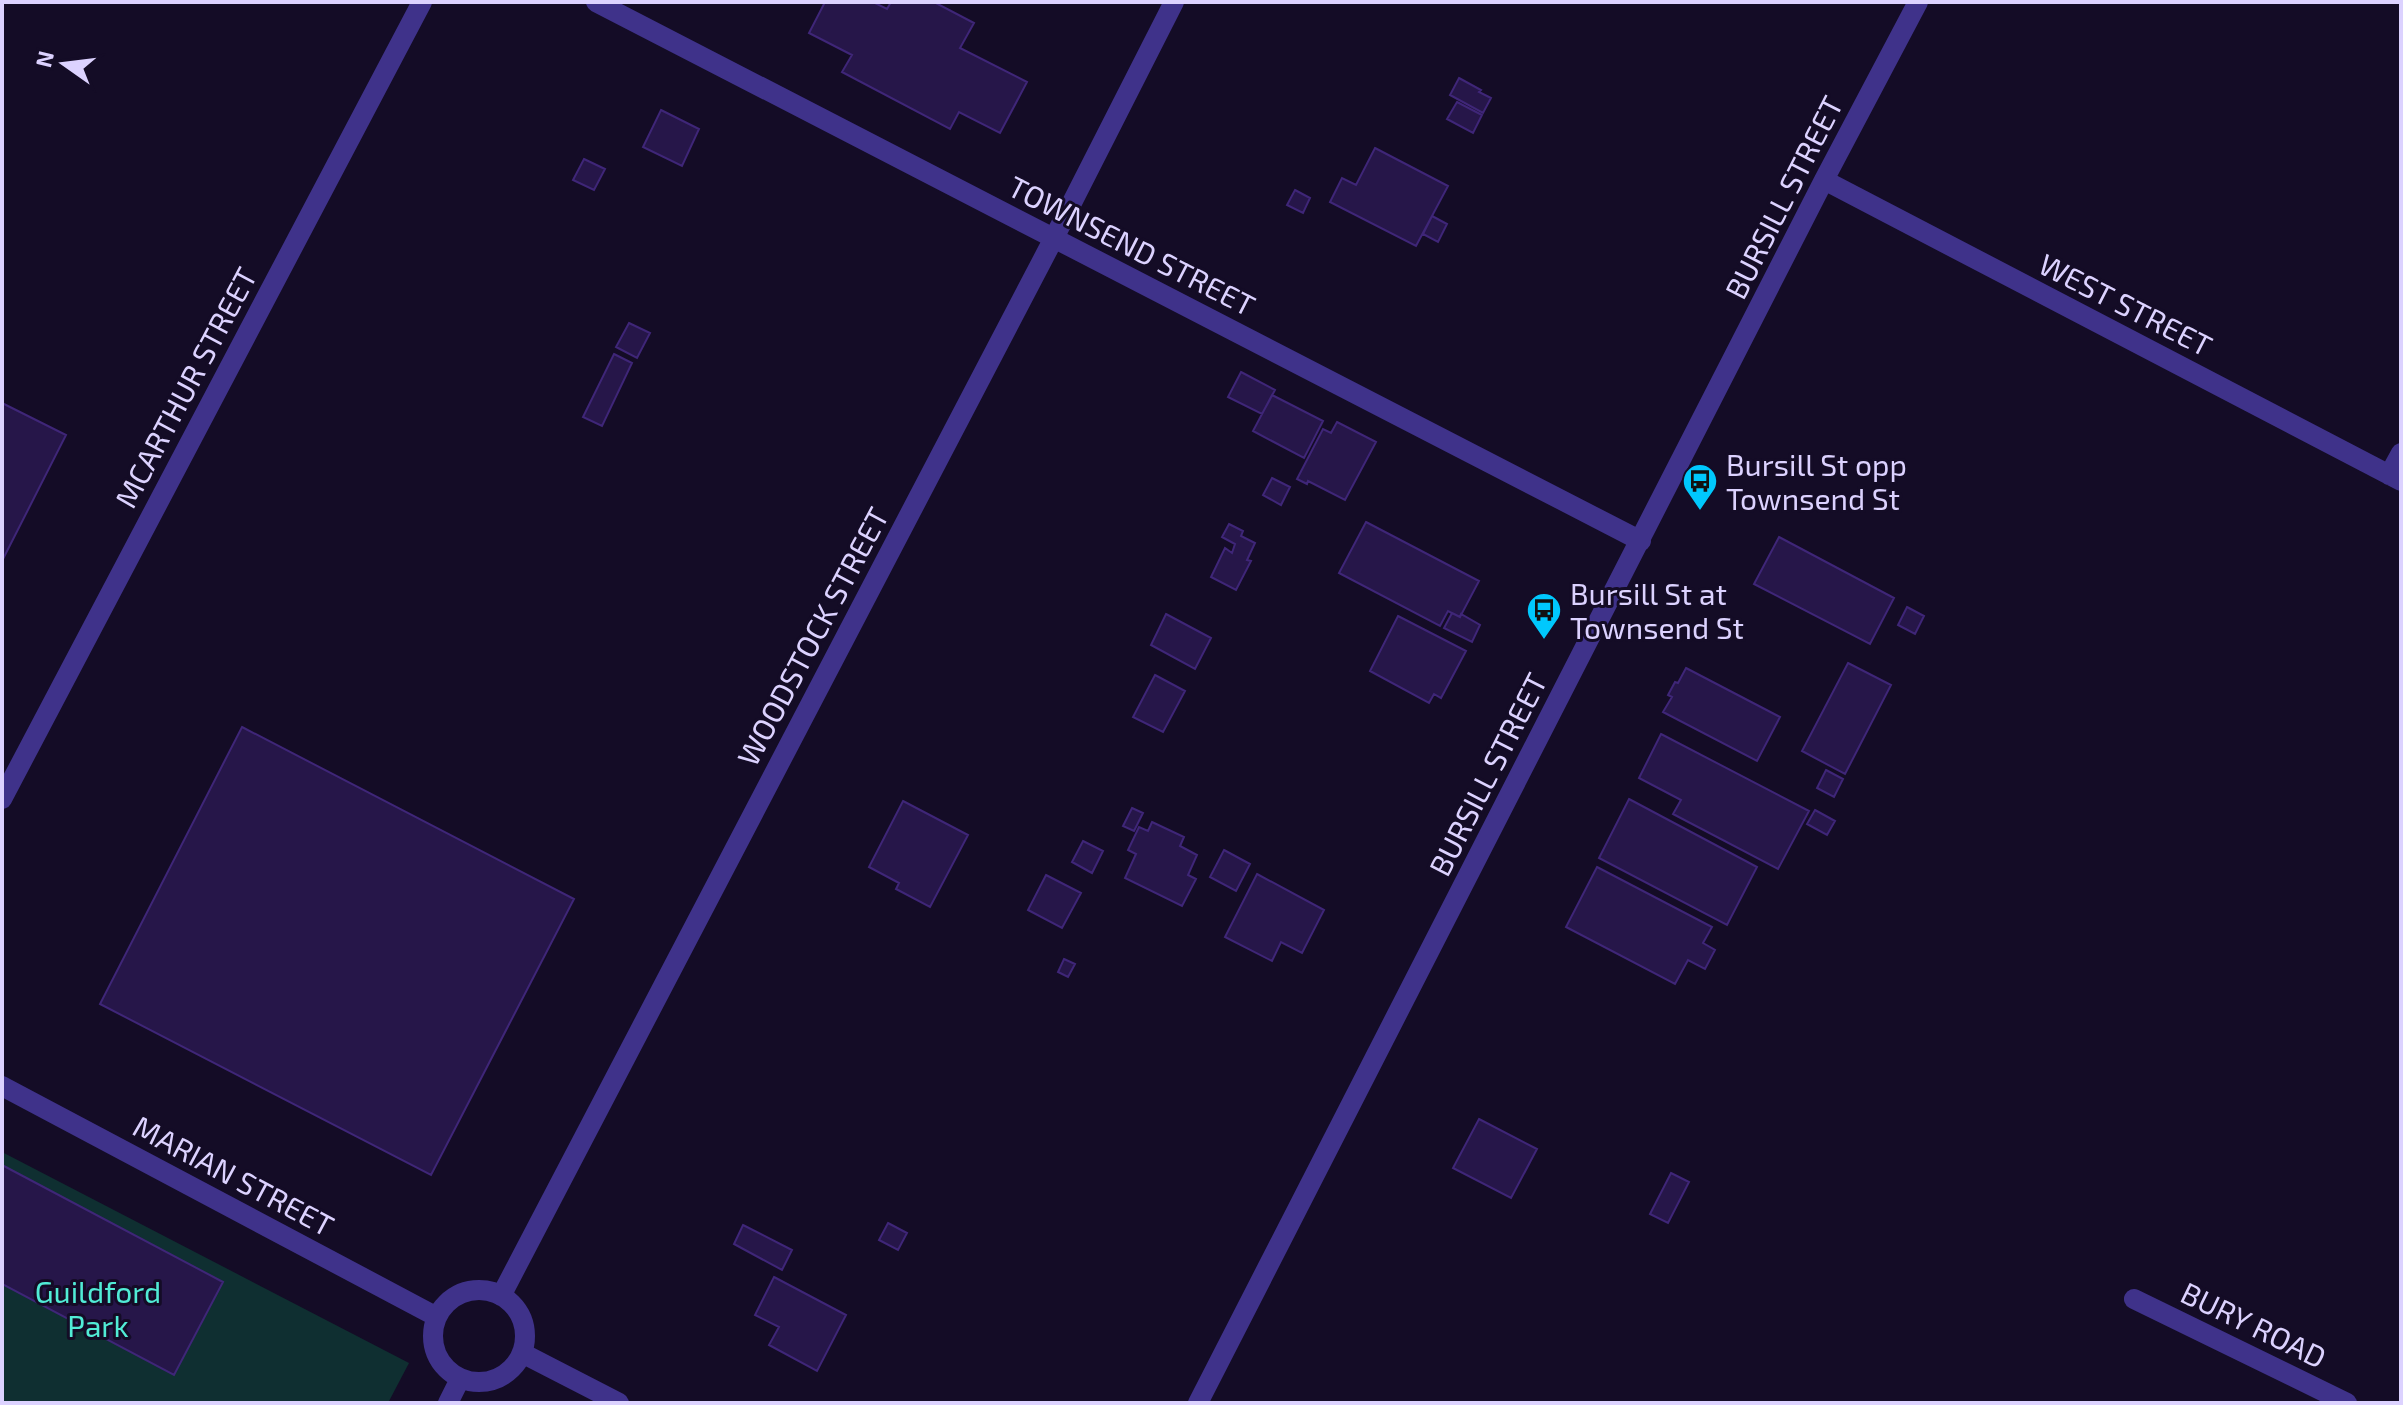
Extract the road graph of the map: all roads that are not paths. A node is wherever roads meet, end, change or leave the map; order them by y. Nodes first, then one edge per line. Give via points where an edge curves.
1 (422, 2) edge
2 (596, 2) edge
3 (1174, 2) edge
4 (1918, 2) edge
5 (1824, 180) junction
6 (1054, 238) junction
7 (2401, 453) edge
8 (2395, 478) edge
9 (1641, 541) junction
10 (2, 799) edge
11 (2, 1086) edge
12 (501, 1296) junction
13 (2134, 1299) dead end
14 (437, 1317) junction
15 (522, 1353) junction
16 (460, 1379) junction
17 (448, 1403) edge
18 (619, 1403) edge
19 (1198, 1403) edge
20 (2347, 1403) edge

1 - 10 street, MCARTHUR STREET
2 - 6 street, TOWNSEND STREET
3 - 6 street, WOODSTOCK STREET
4 - 5 street, BURSILL STREET
5 - 8 street, WEST STREET
5 - 9 street, BURSILL STREET
6 - 9 street, TOWNSEND STREET
6 - 12 street, WOODSTOCK STREET
7 - 8 street
9 - 19 street, BURSILL STREET
11 - 14 street, MARIAN STREET
12 - 14 street via 465,1293
12 - 15 street via 524,1327
13 - 20 street, BURY ROAD
14 - 16 street via 434,1346 448,1371
15 - 16 street via 514,1366 490,1381
15 - 18 street
16 - 17 street

